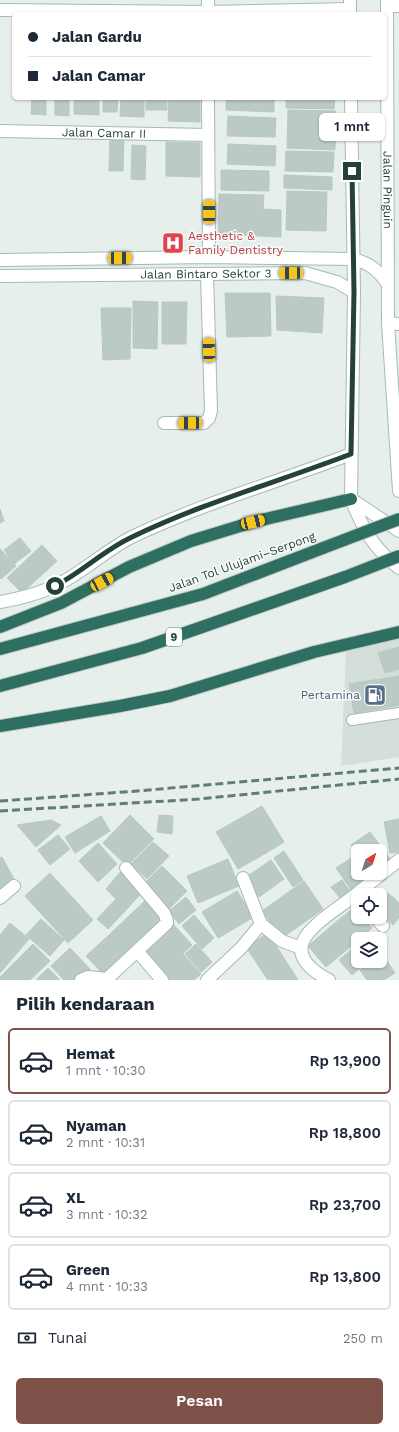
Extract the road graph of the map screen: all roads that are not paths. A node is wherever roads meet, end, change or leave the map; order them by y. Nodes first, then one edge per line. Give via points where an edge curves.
1 (208, 0) edge
2 (387, 3) edge
3 (399, 6) edge
4 (350, 8) edge
5 (0, 10) edge
6 (139, 12) edge
7 (208, 12) edge
8 (236, 12) edge
9 (208, 100) edge
10 (351, 100) edge
11 (0, 131) edge
12 (208, 135) junction
13 (209, 257) junction
14 (353, 259) junction
15 (0, 260) edge
16 (207, 274) junction
17 (0, 276) edge
18 (387, 283) junction
19 (354, 292) junction
20 (393, 324) edge
21 (164, 423) dead end
22 (351, 454) junction
23 (399, 491) edge
24 (351, 499) junction
25 (399, 519) edge
26 (399, 531) edge
27 (399, 556) edge
28 (399, 568) edge
29 (0, 602) edge
30 (0, 627) edge
31 (399, 632) edge
32 (0, 649) edge
33 (0, 686) edge
34 (399, 713) edge
35 (352, 720) dead end
36 (0, 726) edge
37 (399, 860) edge
38 (126, 868) dead end
39 (243, 878) dead end
40 (14, 886) dead end
41 (366, 888) edge
42 (0, 898) edge
43 (351, 900) edge
44 (261, 924) junction
45 (301, 948) junction
46 (138, 952) junction
47 (81, 980) edge
48 (162, 980) edge
49 (207, 980) edge
50 (329, 980) edge

1 - 7 street
2 - 3 street
2 - 18 street, Jalan Pinguin
4 - 8 street
5 - 6 street
9 - 12 street
10 - 14 street
11 - 12 street, Jalan Camar II
12 - 13 street
13 - 14 street, Jalan Bintaro Sektor 3
13 - 15 street, Jalan Bintaro Sektor 3
14 - 18 street, Jalan Bintaro Sektor 3 via 373,267
14 - 19 street
16 - 17 street, Jalan Bintaro Sektor 3
16 - 19 street, Jalan Bintaro Sektor 3 via 305,273 337,282
16 - 21 street via 210,418 204,423
18 - 20 street
19 - 22 street
20 - 23 street
22 - 24 street
22 - 29 street via 185,513 102,554 66,580 44,591
24 - 26 street
24 - 28 street via 362,527 375,546
24 - 30 highway via 253,522 191,541 129,567 61,604
25 - 32 highway, Jalan Tol Ulujami–Serpong, bridge via 203,594
27 - 33 highway, 9, bridge via 142,648
31 - 36 highway via 314,652 170,696
34 - 35 lane
37 - 41 street
38 - 46 street via 167,920 166,926
39 - 44 street
40 - 42 street
43 - 45 street via 312,927
44 - 45 street via 282,941
44 - 49 street via 241,948
45 - 50 street via 302,956 309,968
46 - 47 street via 107,979 88,977
46 - 48 street

